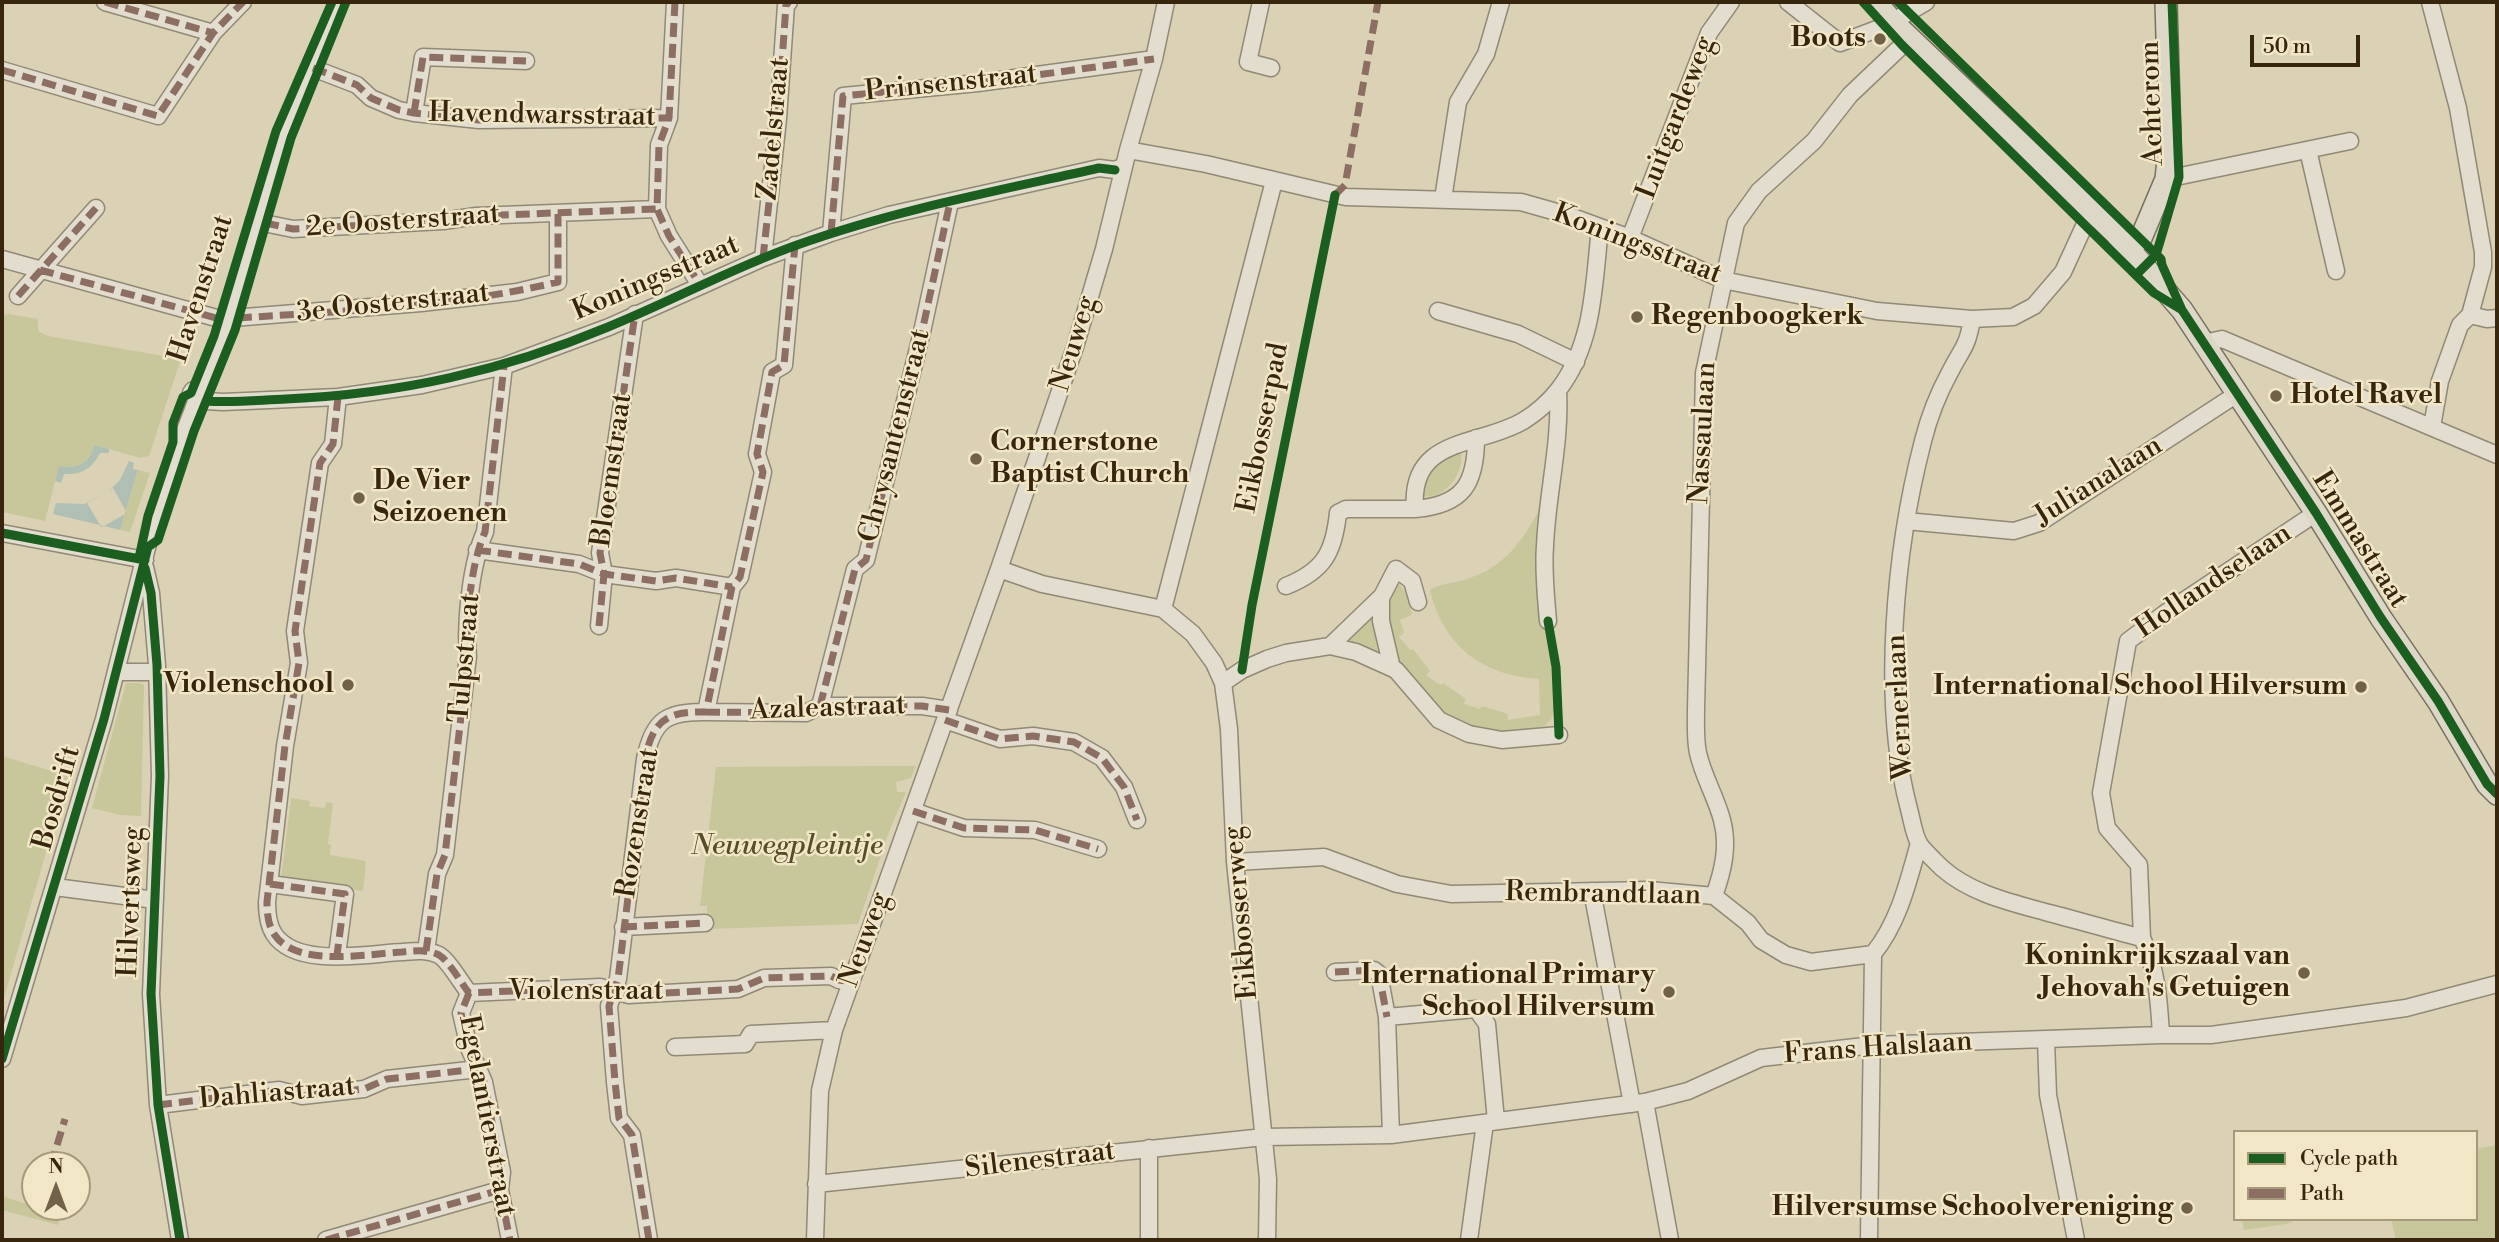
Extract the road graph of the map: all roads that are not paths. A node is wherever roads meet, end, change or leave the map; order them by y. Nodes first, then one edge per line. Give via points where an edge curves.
1 (105, 2) edge
2 (243, 2) edge
3 (339, 2) edge
4 (675, 2) edge
5 (789, 2) edge
6 (1166, 2) edge
7 (1261, 2) edge
8 (1501, 2) edge
9 (1731, 2) edge
10 (1788, 2) edge
11 (1876, 2) edge
12 (1926, 2) edge
13 (2166, 2) edge
14 (2430, 2) edge
15 (1893, 22) junction
16 (214, 33) junction
17 (1910, 37) junction
18 (1154, 59) junction
19 (526, 61) dead end
20 (310, 67) junction
21 (1271, 68) dead end
22 (2, 70) edge
23 (414, 113) junction
24 (669, 118) junction
25 (2350, 141) dead end
26 (1128, 149) junction
27 (2308, 150) junction
28 (1124, 166) junction
29 (2166, 179) junction
30 (1274, 181) junction
31 (1443, 199) junction
32 (950, 202) junction
33 (96, 208) dead end
34 (657, 209) junction
35 (2091, 211) junction
36 (558, 214) junction
37 (254, 221) junction
38 (1600, 227) junction
39 (831, 233) junction
40 (1630, 238) junction
41 (795, 245) junction
42 (2128, 248) junction
43 (763, 258) junction
44 (2, 259) edge
45 (40, 270) junction
46 (2336, 271) dead end
47 (1723, 280) junction
48 (700, 285) junction
49 (18, 296) dead end
50 (1438, 311) dead end
51 (635, 314) junction
52 (2470, 315) junction
53 (2497, 318) edge
54 (223, 319) junction
55 (1972, 319) junction
56 (2204, 343) junction
57 (1576, 362) junction
58 (503, 366) junction
59 (1558, 391) junction
60 (2237, 394) junction
61 (194, 395) junction
62 (338, 397) junction
63 (2432, 428) junction
64 (1476, 438) junction
65 (2497, 455) edge
66 (1415, 509) junction
67 (2316, 513) junction
68 (1906, 521) junction
69 (2, 533) edge
70 (477, 550) junction
71 (146, 557) junction
72 (999, 569) junction
73 (604, 574) junction
74 (1286, 586) dead end
75 (732, 587) junction
76 (1381, 597) junction
77 (1418, 602) dead end
78 (1163, 609) junction
79 (1548, 621) dead end
80 (598, 626) dead end
81 (1330, 646) junction
82 (1392, 668) junction
83 (117, 672) junction
84 (157, 672) junction
85 (1223, 683) junction
86 (820, 706) junction
87 (706, 712) junction
88 (947, 715) junction
89 (1559, 735) dead end
90 (2497, 794) edge
91 (913, 811) junction
92 (1137, 820) dead end
93 (1919, 843) junction
94 (1098, 849) dead end
95 (1235, 862) junction
96 (270, 884) junction
97 (55, 887) junction
98 (1592, 891) junction
99 (1714, 895) junction
100 (155, 900) junction
101 (705, 923) dead end
102 (623, 927) junction
103 (2141, 938) junction
104 (426, 951) junction
105 (1873, 954) junction
106 (337, 956) junction
107 (1335, 972) dead end
108 (851, 982) junction
109 (2497, 984) edge
110 (613, 990) junction
111 (468, 993) junction
112 (1387, 1017) junction
113 (834, 1030) junction
114 (2161, 1035) junction
115 (2046, 1040) junction
116 (1873, 1045) junction
117 (676, 1047) dead end
118 (2, 1059) edge
119 (478, 1069) junction
120 (1639, 1103) junction
121 (158, 1105) junction
122 (1490, 1122) junction
123 (1391, 1135) junction
124 (1264, 1137) junction
125 (1149, 1148) junction
126 (816, 1184) junction
127 (500, 1190) junction
128 (180, 1240) edge
129 (326, 1240) edge
130 (510, 1240) edge
131 (649, 1240) edge
132 (815, 1240) edge
133 (1149, 1240) edge
134 (1267, 1240) edge
135 (1469, 1240) edge
136 (1670, 1240) edge
137 (1869, 1240) edge
138 (2076, 1240) edge

1 - 16 street
2 - 16 street
3 - 20 street, Havenstraat
4 - 24 street
5 - 43 street, Zadelstraat
6 - 18 street, Neuweg
7 - 21 street via 1248,62
8 - 31 street via 1486,54 1458,102
9 - 40 street, Luitgardeweg via 1709,33
10 - 15 street via 1840,43
11 - 15 main road, Emmastraat
12 - 15 street
13 - 29 main road, Achterom
14 - 52 street via 2458,108 2481,236 2483,267
15 - 17 main road, Emmastraat
16 - 22 street via 158,116
17 - 35 main road, Emmastraat
17 - 47 street, Nassaulaan via 1850,95 1814,141 1759,191 1736,223
18 - 26 street, Neuweg
18 - 39 street, Prinsenstraat via 843,96
19 - 23 street, Havendwarsstraat via 423,57
20 - 23 street, Havendwarsstraat via 357,85 371,98
20 - 37 street, Havenstraat via 279,140
23 - 24 street, Havendwarsstraat via 479,120
24 - 34 street via 659,145
25 - 27 street
26 - 28 street, Neuweg
26 - 30 street, Koningsstraat
27 - 29 street
27 - 46 street
28 - 32 street, Koningsstraat
28 - 72 street, Neuweg via 1078,335
29 - 42 main road, Achterom via 2141,238
30 - 31 street, Koningsstraat via 1346,197
30 - 78 street
31 - 38 street, Koningsstraat via 1521,202
32 - 39 street, Koningsstraat
32 - 86 street, Chrysantenstraat via 866,560 855,569
33 - 45 street
34 - 36 street, 2e Oosterstraat
34 - 48 street
35 - 42 main road, Emmastraat
35 - 55 street, Koningsstraat via 2063,272 2034,306 2013,317
36 - 37 street, 2e Oosterstraat via 293,229
36 - 54 street, 3e Oosterstraat via 558,282 517,292 421,303
37 - 54 street, Havenstraat
38 - 40 street, Koningsstraat
38 - 57 street via 1586,337
39 - 41 street, Koningsstraat
40 - 47 street, Koningsstraat
41 - 43 street, Koningsstraat
41 - 75 street via 784,365 772,372 757,454 763,472 740,577
42 - 56 main road, Emmastraat
43 - 48 street, Koningsstraat
44 - 45 street, 3e Oosterstraat
45 - 49 street
45 - 54 street, 3e Oosterstraat
47 - 55 street, Koningsstraat via 1877,311
47 - 99 street, Nassaulaan via 1704,373 1696,709 1698,751 1722,820 1725,846 1723,872
48 - 51 street, Koningsstraat
50 - 57 street via 1518,334
51 - 58 street, Koningsstraat
51 - 73 street, Bloemstraat via 600,553
52 - 53 street
52 - 63 street via 2460,325 2440,381
54 - 61 street, Havenstraat
55 - 68 street, Wernerlaan via 1968,342 1934,405
56 - 60 main road, Emmastraat
56 - 63 street via 2222,339
57 - 59 street
58 - 62 street, Koningsstraat
58 - 70 street, Tulpstraat via 485,532
59 - 64 street via 1522,422
59 - 79 street via 1557,447 1545,547
60 - 67 main road, Emmastraat
60 - 68 street, Julianalaan via 2039,523 2014,531
61 - 62 street, Koningsstraat via 223,402
61 - 71 street, Havenstraat
62 - 96 street via 333,444 320,463 295,631 299,663
63 - 65 street
64 - 66 street via 1433,457 1418,474
64 - 66 street via 1476,465 1469,484 1453,499
66 - 74 street via 1346,509 1338,513 1325,561 1304,579
67 - 90 main road, Emmastraat
67 - 103 street, Hollandselaan via 2128,641 2101,793 2107,828 2139,865
68 - 93 street, Wernerlaan via 1897,593 1896,745
69 - 71 street
70 - 73 street via 579,564
70 - 104 street, Tulpstraat via 446,855 437,874
71 - 83 street, Bosdrift
71 - 84 street, Hilvertsweg
72 - 78 street via 1042,584
72 - 88 street, Neuweg
73 - 75 street
73 - 80 street, Bloemstraat
75 - 87 street
76 - 77 street via 1396,569 1412,582
76 - 81 street
76 - 82 street via 1381,621
78 - 85 street, Eikbosserweg via 1193,634
81 - 82 street
81 - 85 street via 1267,659
82 - 89 street via 1439,720 1469,734 1502,740
83 - 84 street
83 - 97 street, Bosdrift
84 - 100 street, Hilvertsweg via 160,776
85 - 95 street, Eikbosserweg via 1230,729
86 - 87 street, Azaleastraat via 806,713
86 - 88 street, Azaleastraat via 922,706
87 - 102 street, Rozenstraat via 670,716 649,739
88 - 91 street, Neuweg
88 - 92 street via 1000,739 1033,736 1073,742 1102,758 1124,786
91 - 94 street via 964,828 1035,830
91 - 108 street, Neuweg
93 - 103 street, Wernerlaan via 1944,870 1974,888
93 - 105 street via 1887,937
95 - 98 street, Rembrandtlaan via 1324,857 1396,884 1451,894
95 - 124 street, Eikbosserweg
96 - 106 street via 268,917 284,945 304,954
96 - 106 street via 345,894
97 - 100 street
97 - 118 street, Bosdrift
98 - 99 street, Rembrandtlaan
98 - 120 street
99 - 105 street, Rembrandtlaan via 1761,940 1786,955 1811,962
100 - 121 street, Hilvertsweg via 151,994
101 - 102 street
102 - 110 street, Rozenstraat
103 - 114 street via 2151,956 2159,990
104 - 106 street
104 - 111 street, Violenstraat via 441,956
105 - 116 street
107 - 112 street via 1374,970 1379,974
108 - 110 street, Violenstraat via 804,976 764,978 738,989 629,995
108 - 113 street, Neuweg
109 - 114 street, Frans Halslaan via 2406,1009 2211,1035
110 - 111 street, Violenstraat
110 - 131 street, Rozenstraat via 609,1006 619,1118 632,1135
111 - 119 street, Egelantierstraat via 461,1013
112 - 122 street via 1476,1009 1487,1024
112 - 123 street
113 - 117 street via 751,1034 745,1044
113 - 126 street, Neuweg via 820,1091
114 - 115 street, Frans Halslaan
115 - 116 street, Frans Halslaan
115 - 138 street via 2048,1095
116 - 120 street, Frans Halslaan via 1761,1058 1688,1091
116 - 137 street
119 - 121 street, Dahliastraat via 387,1079 364,1089 314,1095 279,1090
119 - 127 street, Egelantierstraat via 502,1172
120 - 122 street, Frans Halslaan
120 - 136 street
121 - 128 street, Hilvertsweg
122 - 123 street, Frans Halslaan
122 - 135 street
123 - 124 street, Frans Halslaan
124 - 125 street, Silenestraat
124 - 134 street, Eikbosserweg
125 - 126 street, Silenestraat
125 - 133 street
126 - 132 street, Neuweg
127 - 129 street
127 - 130 street, Egelantierstraat

